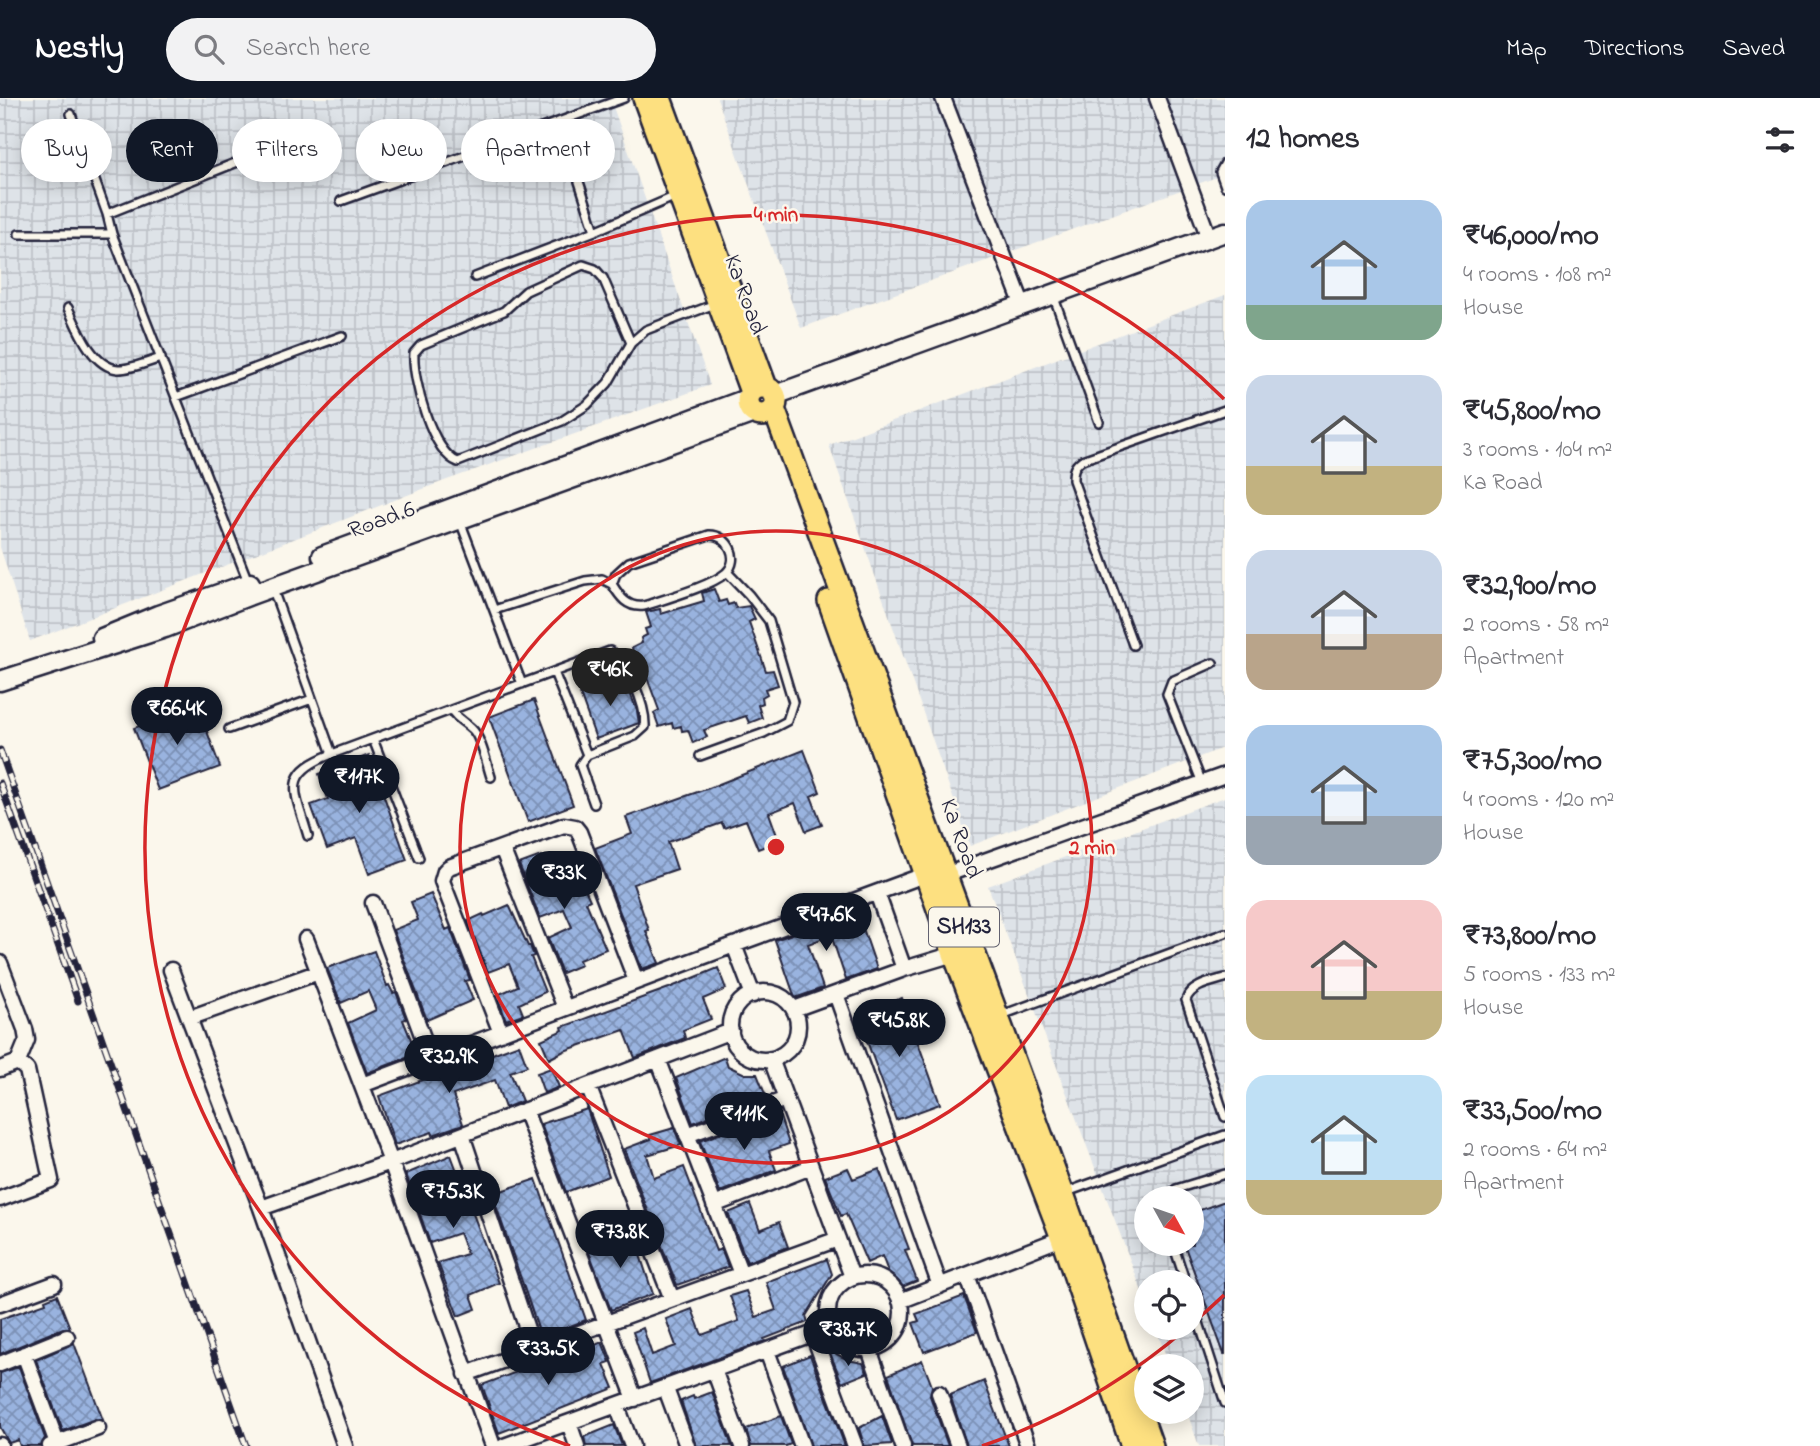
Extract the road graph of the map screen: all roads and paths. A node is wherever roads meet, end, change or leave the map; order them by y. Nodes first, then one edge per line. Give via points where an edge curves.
1 (624, 98) edge
2 (644, 98) edge
3 (660, 98) edge
4 (943, 98) edge
5 (1157, 98) edge
6 (71, 114) dead end
7 (570, 119) edge
8 (461, 158) edge
9 (1225, 163) edge
10 (232, 164) edge
11 (579, 182) edge
12 (1225, 186) edge
13 (680, 195) junction
14 (341, 201) dead end
15 (107, 214) junction
16 (595, 231) junction
17 (19, 234) dead end
18 (112, 234) junction
19 (1217, 235) edge
20 (475, 277) dead end
21 (1053, 295) junction
22 (719, 302) junction
23 (1023, 306) junction
24 (68, 308) dead end
25 (342, 336) dead end
26 (631, 343) junction
27 (161, 358) junction
28 (176, 397) junction
29 (762, 401) junction
30 (1225, 410) edge
31 (1099, 422) dead end
32 (457, 513) junction
33 (727, 572) junction
34 (612, 584) junction
35 (272, 587) junction
36 (251, 589) junction
37 (494, 610) junction
38 (1133, 645) dead end
39 (1213, 663) dead end
40 (554, 672) junction
41 (0, 681) edge
42 (522, 684) junction
43 (312, 699) junction
44 (451, 710) junction
45 (229, 729) dead end
46 (373, 739) junction
47 (332, 754) junction
48 (587, 755) junction
49 (701, 756) dead end
50 (1225, 775) edge
51 (491, 777) dead end
52 (1202, 783) junction
53 (594, 804) dead end
54 (308, 836) dead end
55 (502, 848) junction
56 (419, 858) dead end
57 (936, 875) junction
58 (877, 893) junction
59 (373, 903) dead end
60 (1225, 933) edge
61 (306, 939) dead end
62 (734, 945) junction
63 (954, 954) junction
64 (0, 963) edge
65 (904, 969) junction
66 (171, 970) dead end
67 (319, 972) junction
68 (1225, 978) edge
69 (636, 981) junction
70 (836, 994) junction
71 (753, 995) junction
72 (15, 1002) junction
73 (0, 1008) edge
74 (565, 1008) junction
75 (794, 1009) junction
76 (998, 1016) junction
77 (189, 1018) junction
78 (731, 1031) junction
79 (501, 1032) junction
80 (430, 1059) junction
81 (658, 1059) junction
82 (771, 1059) junction
83 (18, 1062) junction
84 (0, 1069) edge
85 (362, 1085) junction
86 (588, 1086) junction
87 (786, 1099) junction
88 (525, 1110) junction
89 (1225, 1117) edge
90 (462, 1135) junction
91 (687, 1135) junction
92 (1225, 1135) edge
93 (391, 1162) junction
94 (811, 1167) junction
95 (1225, 1174) edge
96 (1186, 1186) edge
97 (1063, 1194) junction
98 (0, 1199) edge
99 (714, 1205) junction
100 (261, 1208) junction
101 (1062, 1238) junction
102 (838, 1239) junction
103 (741, 1274) junction
104 (967, 1275) junction
105 (852, 1277) junction
106 (54, 1284) dead end
107 (940, 1286) junction
108 (673, 1299) junction
109 (900, 1301) junction
110 (0, 1304) edge
111 (605, 1324) junction
112 (831, 1327) junction
113 (813, 1334) junction
114 (67, 1337) dead end
115 (1204, 1338) edge
116 (869, 1349) junction
117 (534, 1350) junction
118 (766, 1351) junction
119 (24, 1354) junction
120 (0, 1364) edge
121 (714, 1370) junction
122 (466, 1374) junction
123 (666, 1389) junction
124 (939, 1393) dead end
125 (635, 1399) junction
126 (1225, 1403) edge
127 (617, 1406) junction
128 (569, 1423) junction
129 (98, 1428) dead end
130 (53, 1445) edge
131 (345, 1446) edge
132 (493, 1446) edge
133 (504, 1446) edge
134 (578, 1446) edge
135 (632, 1446) edge
136 (687, 1446) edge
137 (742, 1446) edge
138 (802, 1446) edge
139 (855, 1446) edge
140 (903, 1446) edge
141 (958, 1446) edge
142 (1028, 1446) edge
143 (1132, 1446) edge
144 (1152, 1446) edge

1 - 7 lane
2 - 13 main road, Ka Road / SH133
3 - 29 main road, Ka Road / SH133
4 - 23 street
5 - 19 street
6 - 15 lane
8 - 14 lane
9 - 12 lane via 1220,172
10 - 15 lane
11 - 16 lane
13 - 16 lane
13 - 22 main road, Ka Road / SH133
15 - 18 lane
16 - 20 lane
17 - 18 lane
18 - 27 lane
19 - 21 street, Road 6
21 - 23 street, Road 6
21 - 31 lane
22 - 26 lane via 646,330
22 - 29 main road, Ka Road / SH133
23 - 29 street, Road 6
24 - 27 lane via 85,344 100,361 118,369
25 - 28 lane
26 - 26 lane via 608,383 587,405 562,421 458,461 441,449 415,380 414,353 421,345 504,311 526,291 583,265 603,278
27 - 28 lane
28 - 36 lane
29 - 32 street, Road 6
29 - 57 main road, Ka Road / SH133
30 - 38 lane via 1082,460 1073,471
32 - 35 street, Road 6
32 - 36 street, Road 6
32 - 37 lane
33 - 34 lane via 636,607 621,599
33 - 34 lane via 733,557 727,541 709,534 629,562
33 - 49 lane via 769,621 793,702 787,721
34 - 37 lane via 602,579 585,581
35 - 36 street, Road 6
35 - 43 lane
36 - 41 street, Road 6 via 165,628
37 - 42 lane
39 - 52 lane via 1172,681 1167,694
40 - 42 lane
40 - 48 lane
40 - 48 lane via 610,650 624,662 646,714 645,727 635,736
42 - 44 lane
43 - 45 lane
43 - 47 lane
44 - 46 lane
44 - 51 lane via 476,734
46 - 47 lane
46 - 56 lane
47 - 54 lane via 302,768 296,778 296,797
48 - 53 lane via 580,765
50 - 52 street
52 - 57 street
55 - 69 street via 564,825 575,827
55 - 74 street
55 - 79 street via 449,867 442,881
57 - 58 street
57 - 63 main road, Ka Road / SH133
57 - 76 main road, Ka Road / SH133
58 - 62 street
58 - 65 street
59 - 80 street
60 - 76 lane
61 - 67 street
62 - 69 street
62 - 71 street
63 - 65 street
63 - 101 main road, Ka Road / SH133
64 - 72 street
65 - 70 street
66 - 77 street
67 - 77 street
67 - 85 street
68 - 89 lane via 1194,989 1186,1000
69 - 74 street
70 - 75 street
70 - 107 street
71 - 75 street via 778,995
71 - 78 street via 734,1011
72 - 73 street
72 - 83 street via 27,1040
74 - 79 street
75 - 82 street via 795,1040
76 - 97 main road, Ka Road / SH133
77 - 100 street
78 - 81 street
78 - 82 street via 750,1057
79 - 80 street
80 - 85 street
81 - 86 street
81 - 91 street
82 - 87 street
83 - 84 street
83 - 98 street via 27,1070 51,1180
85 - 93 street
86 - 88 street
86 - 108 street
87 - 91 street
87 - 94 street
88 - 90 street
88 - 111 street
90 - 93 street
90 - 117 street
91 - 99 street
92 - 97 lane
93 - 100 street
93 - 122 street
94 - 99 street
94 - 102 street
95 - 96 lane
97 - 144 main road, Ka Road / SH133
99 - 103 street
100 - 131 street
101 - 104 street
101 - 143 main road, Ka Road / SH133
102 - 103 street
102 - 105 street
103 - 108 street
104 - 107 street
104 - 142 street
105 - 109 street via 883,1280
105 - 112 street via 834,1292 829,1303
106 - 110 street
107 - 109 street
108 - 111 street
109 - 116 street via 898,1329 880,1346
111 - 117 street
111 - 125 street
112 - 113 street
112 - 116 street via 846,1344
113 - 118 street
113 - 139 street
114 - 119 street
115 - 126 lane
116 - 140 street
117 - 122 street
118 - 121 street
118 - 138 street
119 - 120 street
119 - 130 street
121 - 123 street
121 - 137 street
122 - 132 street
123 - 125 street
123 - 136 street
124 - 141 street
125 - 127 street
127 - 128 street
127 - 135 street
128 - 133 street
128 - 134 street
129 - 130 street

